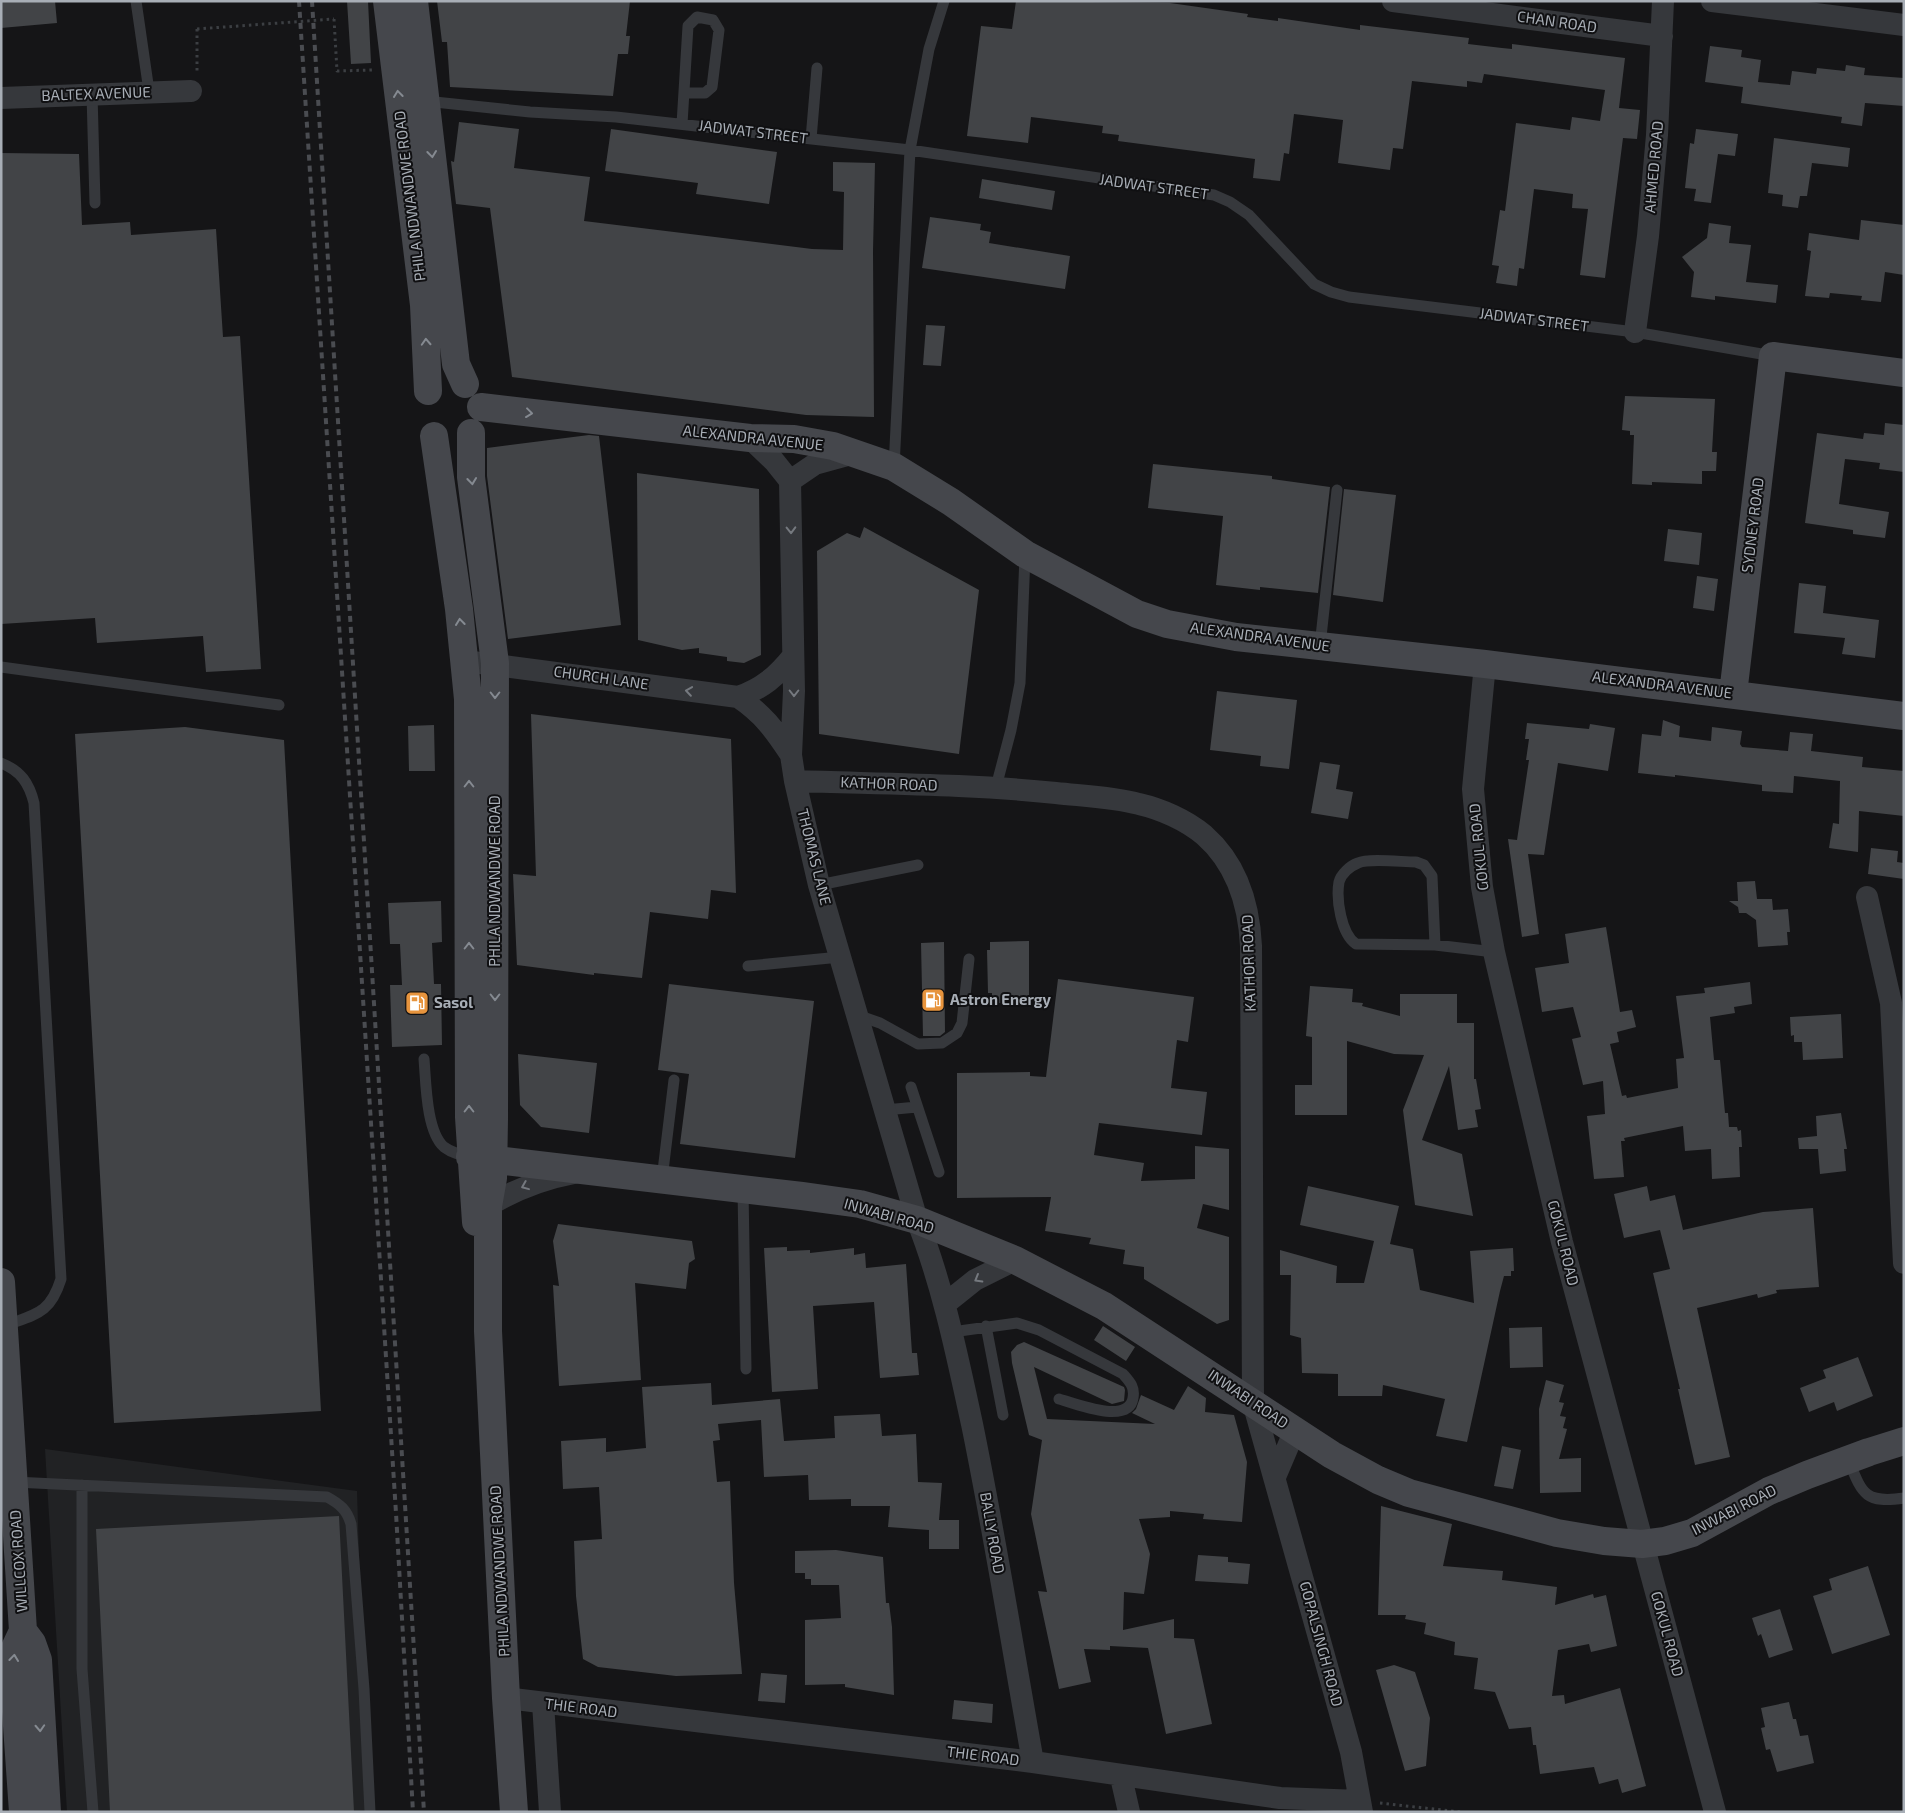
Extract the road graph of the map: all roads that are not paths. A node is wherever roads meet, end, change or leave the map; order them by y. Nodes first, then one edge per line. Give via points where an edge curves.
1 (136, 1) edge
2 (387, 1) edge
3 (414, 1) edge
4 (944, 1) edge
5 (1393, 1) edge
6 (1663, 1) edge
7 (1712, 1) edge
8 (1904, 25) edge
9 (1662, 36) junction
10 (817, 68) dead end
11 (194, 83) road end
12 (149, 91) junction
13 (684, 93) junction
14 (92, 94) junction
15 (1, 98) edge
16 (425, 101) junction
17 (682, 124) junction
18 (811, 139) junction
19 (910, 150) junction
20 (95, 203) dead end
21 (1635, 332) junction
22 (1773, 356) junction
23 (1904, 373) edge
24 (465, 384) junction
25 (428, 391) junction
26 (481, 407) junction
27 (471, 433) junction
28 (434, 436) junction
29 (750, 438) junction
30 (855, 453) junction
31 (894, 467) junction
32 (790, 482) junction
33 (1337, 490) dead end
34 (1025, 554) junction
35 (1320, 646) junction
36 (793, 656) junction
37 (465, 660) junction
38 (495, 663) junction
39 (1485, 664) junction
40 (1, 667) edge
41 (1733, 694) junction
42 (738, 697) junction
43 (279, 705) dead end
44 (1904, 716) edge
45 (791, 755) junction
46 (1, 763) edge
47 (795, 782) junction
48 (996, 787) junction
49 (918, 865) dead end
50 (819, 885) junction
51 (1867, 897) dead end
52 (1435, 945) junction
53 (1494, 952) junction
54 (840, 957) junction
55 (969, 959) dead end
56 (748, 966) dead end
57 (856, 1015) junction
58 (1899, 1039) edge
59 (424, 1059) dead end
60 (674, 1080) dead end
61 (910, 1087) dead end
62 (917, 1107) junction
63 (885, 1110) junction
64 (481, 1158) junction
65 (589, 1170) junction
66 (939, 1172) dead end
67 (662, 1179) junction
68 (743, 1189) junction
69 (488, 1206) junction
70 (917, 1220) junction
71 (1015, 1260) junction
72 (1904, 1263) edge
73 (1, 1282) edge
74 (945, 1304) junction
75 (4, 1326) junction
76 (986, 1326) junction
77 (488, 1331) junction
78 (952, 1332) junction
79 (746, 1369) dead end
80 (1059, 1400) dead end
81 (1254, 1402) junction
82 (1003, 1416) dead end
83 (1295, 1430) junction
84 (1904, 1441) edge
85 (1848, 1459) junction
86 (1275, 1477) junction
87 (14, 1482) junction
88 (82, 1485) junction
89 (1904, 1498) edge
90 (1642, 1544) junction
91 (506, 1698) junction
92 (22, 1700) edge
93 (543, 1703) junction
94 (1033, 1762) junction
95 (1121, 1777) junction
96 (1361, 1806) edge
97 (551, 1810) edge
98 (23, 1812) edge
99 (47, 1812) edge
100 (93, 1812) edge
101 (370, 1812) edge
102 (514, 1812) edge
103 (1129, 1812) edge
104 (1715, 1812) edge

1 - 12 lane
25 -> 2 street, PHILA NDWANDWE ROAD via 424,305
3 - 16 street, PHILA NDWANDWE ROAD
4 - 19 lane via 929,49
5 - 9 street, CHAN ROAD
6 - 9 street, AHMED ROAD
7 - 8 street
9 - 21 street, AHMED ROAD via 1658,135
10 - 18 lane
11 - 12 street, BALTEX AVENUE
12 - 14 street, BALTEX AVENUE
13 - 13 lane via 688,26 697,17 713,20 719,30 712,87 705,94
13 - 17 lane
14 - 15 street, BALTEX AVENUE
14 - 20 lane
16 - 17 lane, JADWAT STREET
16 -> 24 street, PHILA NDWANDWE ROAD via 456,364
17 - 18 lane, JADWAT STREET
18 - 19 lane, JADWAT STREET
19 - 21 lane, JADWAT STREET via 1214,195 1249,215 1314,284 1349,297
19 - 31 lane
21 - 22 lane, JADWAT STREET
22 - 23 street, JADWAT STREET
22 - 41 street, SYDNEY ROAD
24 - 25 street via 447,381
24 - 26 street via 473,390
25 - 28 street via 421,410 422,420
26 - 27 street via 479,420
26 -> 29 street, ALEXANDRA AVENUE
27 - 28 street via 454,441
27 -> 38 street, PHILA NDWANDWE ROAD via 471,477
37 -> 28 street, PHILA NDWANDWE ROAD
29 - 30 street, ALEXANDRA AVENUE via 794,439
29 - 32 street
30 - 31 street, ALEXANDRA AVENUE
30 - 32 street via 814,464
31 - 34 street, ALEXANDRA AVENUE
32 -> 36 street, THOMAS LANE
33 - 35 lane
34 - 35 street, ALEXANDRA AVENUE via 1145,617 1236,637
34 - 48 lane via 1020,683
35 - 39 street, ALEXANDRA AVENUE
36 - 42 street via 765,685
36 -> 45 street, THOMAS LANE
37 - 38 street, CHURCH LANE
64 -> 37 street, PHILA NDWANDWE ROAD
42 -> 38 street, CHURCH LANE
38 -> 64 street, PHILA NDWANDWE ROAD
39 - 41 street, ALEXANDRA AVENUE
39 - 53 street, GOKUL ROAD via 1473,789 1482,887
40 - 43 lane
41 - 44 street, ALEXANDRA AVENUE
42 - 45 street, CHURCH LANE via 771,725
45 - 47 street, THOMAS LANE
46 - 75 lane via 24,778 34,803 61,1280 55,1298 47,1307
47 - 48 street, KATHOR ROAD
47 - 50 street, THOMAS LANE
48 - 81 street, KATHOR ROAD via 1110,799 1162,811 1204,835 1223,856 1244,894 1251,946
49 - 50 lane
50 - 54 street, THOMAS LANE
51 - 58 street
52 - 52 lane via 1356,944 1341,923 1339,882 1344,874 1360,861 1424,865 1432,876
52 - 53 lane
53 - 90 street, GOKUL ROAD via 1562,1242
54 - 56 lane
54 - 57 street, THOMAS LANE
55 - 57 lane via 962,1023 957,1033 942,1043 918,1044 880,1023
57 - 63 street, THOMAS LANE
58 - 72 street
59 - 64 lane via 427,1098 436,1137 450,1151
60 - 67 lane
61 - 62 lane
62 - 63 lane
62 - 66 lane
63 - 70 street, THOMAS LANE
64 - 65 street, INWABI ROAD
64 - 69 street, PHILA NDWANDWE ROAD
64 - 77 street, PHILA NDWANDWE ROAD
65 - 67 street, INWABI ROAD
65 -> 69 street, INWABI ROAD via 525,1186
67 - 68 street, INWABI ROAD
68 - 70 street, INWABI ROAD via 860,1204
68 - 79 lane
69 - 77 street, PHILA NDWANDWE ROAD
70 - 71 street, INWABI ROAD
70 - 74 street, BALLY ROAD
71 -> 74 street via 975,1280
71 - 81 street, INWABI ROAD via 1104,1306
73 - 75 street, WILLCOX ROAD
74 - 78 street, BALLY ROAD
75 - 87 street, WILLCOX ROAD
76 - 78 lane
76 - 80 lane via 1017,1323 1039,1330 1122,1374 1132,1384 1134,1392 1132,1404 1115,1413
76 - 82 lane
77 - 91 street, PHILA NDWANDWE ROAD
78 - 94 street, BALLY ROAD via 981,1468
81 - 83 street, INWABI ROAD
81 - 86 street, GOPALSINGH ROAD
83 - 86 street
83 - 90 street, INWABI ROAD via 1358,1470 1409,1493 1557,1533 1604,1542
84 - 85 street, INWABI ROAD
85 - 89 lane via 1860,1489 1867,1497 1876,1500
85 - 90 street, INWABI ROAD via 1769,1492 1692,1533
86 - 96 street, GOPALSINGH ROAD via 1351,1752
87 - 88 lane
87 - 92 street, WILLCOX ROAD via 23,1631 15,1648 13,1668
88 - 100 lane via 82,1669
88 - 101 lane via 327,1497 344,1508 351,1524
90 - 104 street, GOKUL ROAD
91 - 93 street, THIE ROAD
91 - 102 street, PHILA NDWANDWE ROAD
92 - 98 street, WILLCOX ROAD via 19,1733
92 -> 99 street, WILLCOX ROAD
93 - 94 street, THIE ROAD
93 - 97 street
94 - 95 street, THIE ROAD
95 - 96 street, THIE ROAD
95 - 103 street

